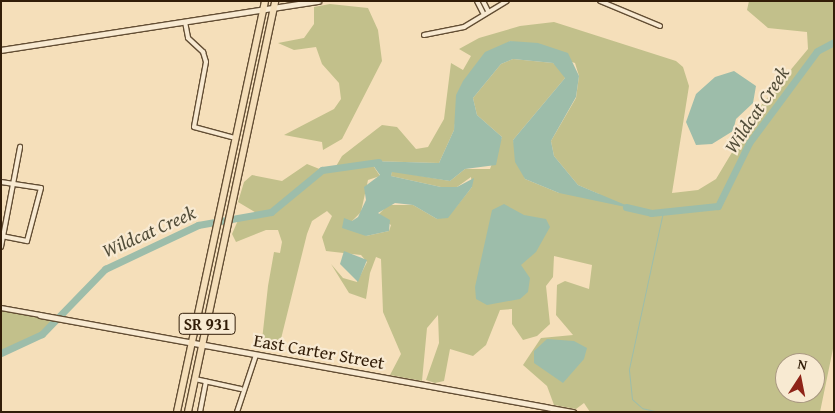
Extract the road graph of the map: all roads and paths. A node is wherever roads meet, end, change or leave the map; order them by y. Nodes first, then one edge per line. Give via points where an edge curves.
1 (265, 1) edge
2 (318, 1) edge
3 (477, 1) edge
4 (483, 1) edge
5 (508, 1) edge
6 (600, 1) edge
7 (274, 5) edge
8 (263, 10) junction
9 (488, 11) junction
10 (483, 13) junction
11 (185, 22) junction
12 (660, 26) dead end
13 (424, 35) dead end
14 (1, 50) edge
15 (235, 138) junction
16 (20, 147) dead end
17 (1, 182) edge
18 (14, 184) junction
19 (2, 236) edge
20 (1, 247) edge
21 (1, 308) edge
22 (40, 315) joint
23 (192, 344) junction
24 (202, 346) junction
25 (256, 354) junction
26 (195, 379) junction
27 (206, 382) junction
28 (241, 389) junction
29 (177, 412) edge
30 (188, 412) edge
31 (200, 412) edge
32 (237, 412) edge
33 (574, 412) edge

1 - 8 main road, SR 931
2 - 7 main road
3 - 10 street
4 - 9 street
5 - 9 street
6 - 12 street
7 - 8 main road
7 - 24 main road, SR 931
8 - 11 main road
8 - 15 main road, SR 931
9 - 10 street
10 - 13 street via 457,29
11 - 14 main road
11 - 15 street via 188,38 203,52 206,62 194,127
15 - 23 main road, SR 931
16 - 18 street
17 - 18 street
18 - 19 street
18 - 19 street via 41,188 27,242
19 - 20 street
21 - 22 street, East Carter Street
22 - 23 street, East Carter Street
23 - 24 street, East Carter Street
23 - 29 main road, SR 931
24 - 25 street, East Carter Street
24 - 26 main road, SR 931
25 - 28 street
25 - 33 street, East Carter Street
26 - 27 street
26 - 30 main road, SR 931
27 - 28 street
27 - 31 street
28 - 32 street

